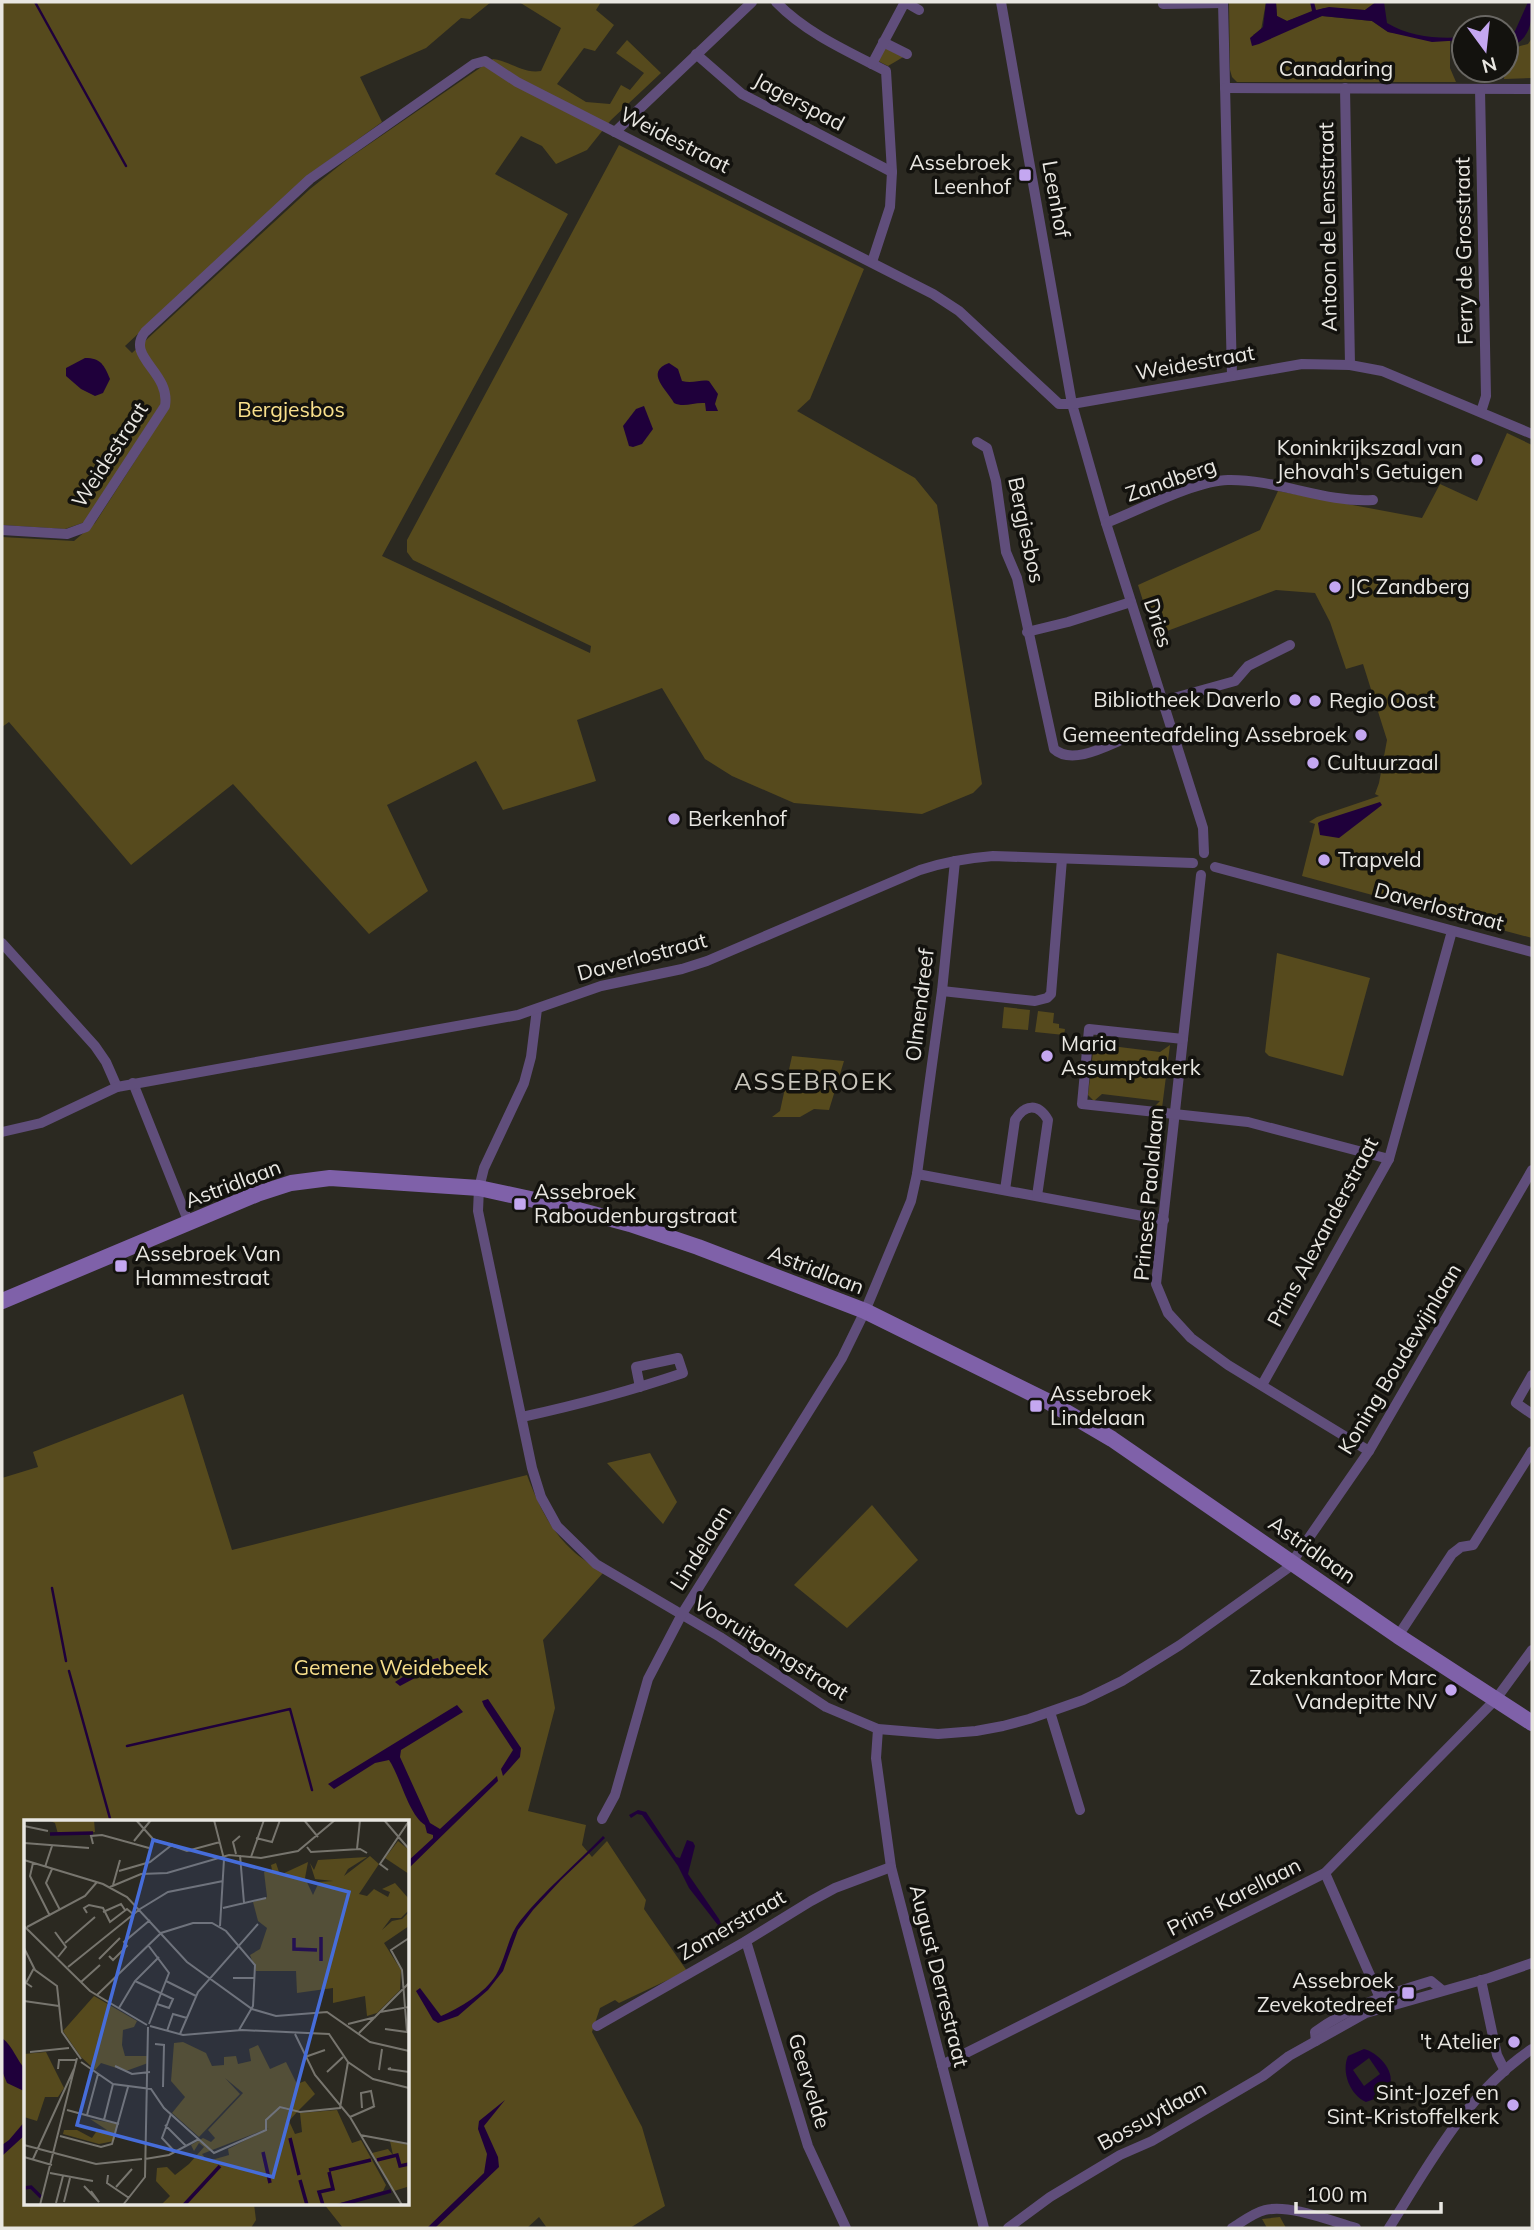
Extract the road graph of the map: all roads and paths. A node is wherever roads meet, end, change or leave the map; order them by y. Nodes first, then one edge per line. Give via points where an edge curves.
1 (752, 2) edge
2 (776, 2) edge
3 (1001, 2) edge
4 (1163, 2) edge
5 (1223, 2) edge
6 (919, 10) dead end
7 (883, 41) junction
8 (696, 54) junction
9 (907, 54) dead end
10 (872, 64) junction
11 (1225, 88) junction
12 (1345, 88) junction
13 (1480, 89) junction
14 (1532, 89) edge
15 (615, 132) junction
16 (892, 172) junction
17 (872, 262) junction
18 (1350, 365) junction
19 (1233, 376) junction
20 (1072, 404) junction
21 (1481, 412) junction
22 (1532, 434) edge
23 (977, 442) dead end
24 (1373, 500) dead end
25 (1106, 523) junction
26 (2, 530) edge
27 (1131, 602) junction
28 (1027, 632) junction
29 (1290, 645) dead end
30 (1163, 701) junction
31 (1119, 741) dead end
32 (1204, 853) junction
33 (1062, 859) junction
34 (955, 861) junction
35 (1193, 863) junction
36 (1215, 867) junction
37 (1201, 876) junction
38 (1452, 931) junction
39 (2, 943) edge
40 (1532, 952) edge
41 (942, 991) junction
42 (537, 1009) junction
43 (1183, 1039) junction
44 (133, 1083) junction
45 (117, 1087) junction
46 (1175, 1115) junction
47 (2, 1132) edge
48 (1389, 1158) junction
49 (1532, 1170) edge
50 (918, 1174) junction
51 (479, 1188) junction
52 (1004, 1190) junction
53 (1037, 1196) junction
54 (1164, 1220) junction
55 (189, 1223) junction
56 (2, 1301) edge
57 (865, 1311) junction
58 (1532, 1375) edge
59 (1262, 1385) junction
60 (640, 1387) dead end
61 (1532, 1414) edge
62 (522, 1417) junction
63 (1369, 1451) junction
64 (1531, 1454) edge
65 (1293, 1563) junction
66 (682, 1614) junction
67 (1398, 1636) junction
68 (1532, 1650) edge
69 (1496, 1699) junction
70 (1050, 1712) junction
71 (1532, 1723) edge
72 (878, 1729) junction
73 (1080, 1810) dead end
74 (602, 1819) dead end
75 (891, 1867) junction
76 (1325, 1873) junction
77 (746, 1941) junction
78 (1532, 1963) edge
79 (1480, 1980) junction
80 (1381, 2003) junction
81 (597, 2026) dead end
82 (1532, 2049) edge
83 (942, 2064) junction
84 (1505, 2071) junction
85 (846, 2228) edge
86 (985, 2228) edge
87 (1008, 2228) edge
88 (1232, 2228) edge
89 (1356, 2228) edge
90 (1389, 2228) edge

1 - 8 street
2 - 10 street via 813,33
3 - 20 street, Leenhof
4 - 5 street
5 - 11 street
6 - 7 street via 905,2
7 - 9 street
7 - 10 street
8 - 15 street
8 - 16 street, Jagerspad via 742,94
10 - 16 street via 886,71
11 - 12 street, Canadaring
11 - 19 street
12 - 13 street, Canadaring
12 - 18 street, Antoon de Lensstraat
13 - 14 street, Canadaring
13 - 21 street, Ferry de Grosstraat via 1486,396
15 - 17 street, Weidestraat
15 - 26 street, Weidestraat via 485,61 474,64 303,185 145,332 139,348 164,386 165,406 86,527 67,534
16 - 17 street via 890,206
17 - 20 street, Weidestraat via 960,311 1054,401
18 - 19 street, Weidestraat via 1302,364
18 - 21 street, Weidestraat via 1382,371
19 - 20 street, Weidestraat
20 - 25 street, Dries
21 - 22 street, Weidestraat
23 - 28 street, Bergjesbos via 987,448 996,481 1004,538
24 - 25 street, Zandberg via 1212,481
25 - 27 street, Dries
27 - 28 street
27 - 30 street, Dries
28 - 31 street, Bergjesbos via 1054,749 1065,756
29 - 30 street via 1248,666 1235,681
30 - 32 street, Dries via 1203,828
32 - 35 street
32 - 36 street via 1211,856
33 - 34 street, Daverlostraat via 993,856
33 - 35 street, Daverlostraat
33 - 41 street via 1051,994 1035,1002
34 - 41 street, Olmendreef
34 - 42 street, Daverlostraat via 920,870 700,964 601,986
35 - 37 street
36 - 37 street
36 - 38 street, Daverlostraat
37 - 43 street, Prinses Paolalaan
38 - 40 street, Daverlostraat
38 - 48 street, Prins Alexanderstraat
39 - 45 street via 95,1046
41 - 50 street, Olmendreef
42 - 44 street, Daverlostraat
42 - 51 street via 524,1083
43 - 46 street, Prinses Paolalaan
43 - 46 street via 1089,1029 1082,1104
44 - 45 street, Daverlostraat
44 - 55 street
45 - 47 street, Daverlostraat via 41,1123
46 - 48 street via 1248,1122
46 - 54 street, Prinses Paolalaan
48 - 59 street, Prins Alexanderstraat
49 - 63 street, Koning Boudewijnlaan
50 - 52 street
50 - 57 street, Olmendreef
51 - 55 main road, Astridlaan via 309,1180 266,1191
51 - 57 main road, Astridlaan via 630,1224
51 - 62 street, Vooruitgangstraat via 480,1223
52 - 53 street
52 - 53 street via 1015,1120 1020,1111 1035,1107 1048,1120
53 - 54 street
54 - 59 street, Prinses Paolalaan via 1156,1284 1168,1313 1191,1338
55 - 56 main road, Astridlaan
57 - 65 main road, Astridlaan via 1049,1402 1112,1439
57 - 66 street, Lindelaan via 842,1358
58 - 61 street via 1516,1403
59 - 63 street, Prinses Paolalaan
60 - 62 street
62 - 66 street, Vooruitgangstraat via 535,1479 557,1526 596,1564
63 - 65 street, Koning Boudewijnlaan
64 - 67 street via 1473,1545 1452,1553
65 - 67 main road, Astridlaan
65 - 70 street, Vooruitgangstraat via 1151,1663 1112,1686
66 - 72 street, Vooruitgangstraat via 826,1707
66 - 74 street, Lindelaan via 648,1679 615,1795
67 - 69 main road, Astridlaan
68 - 69 street, Prins Karellaan
69 - 71 main road, Astridlaan
69 - 76 street, Prins Karellaan
70 - 72 street, Vooruitgangstraat via 960,1733
70 - 73 street
72 - 75 street, August Derrestraat via 876,1758
75 - 77 street, Zomerstraat via 835,1888
75 - 83 street, August Derrestraat
76 - 80 street
76 - 83 street, Prins Karellaan
77 - 81 street, Zomerstraat
77 - 85 street, Geervelde via 808,2146
78 - 79 street, Bossuytlaan
79 - 80 street, Bossuytlaan
79 - 84 street
80 - 87 street, Bossuytlaan via 1050,2197
82 - 84 street
83 - 86 street, August Derrestraat
84 - 90 street via 1458,2119
88 - 89 street via 1258,2212 1275,2209

